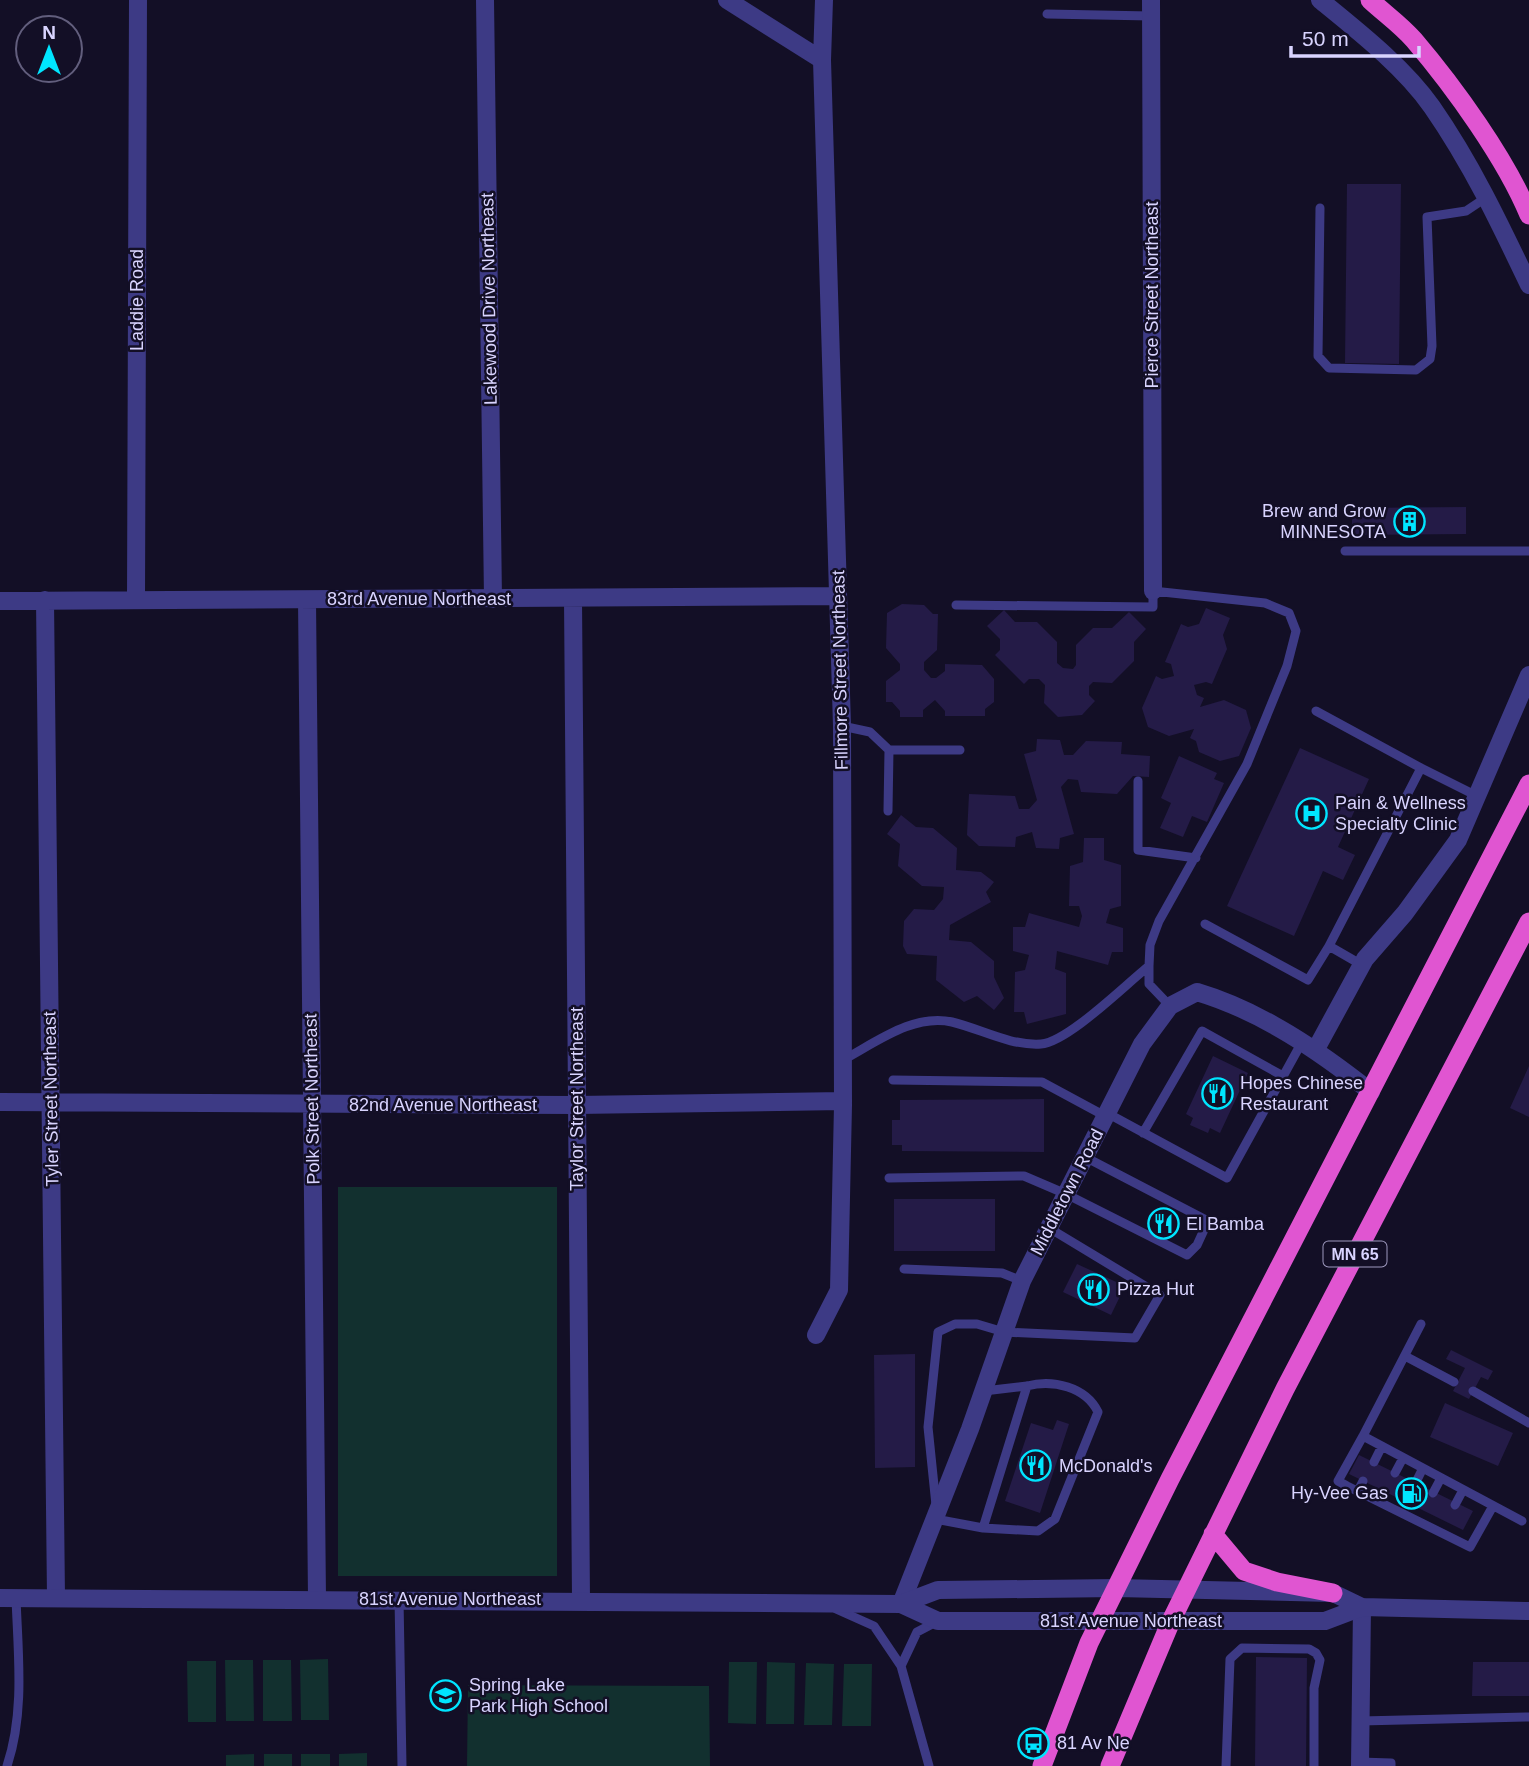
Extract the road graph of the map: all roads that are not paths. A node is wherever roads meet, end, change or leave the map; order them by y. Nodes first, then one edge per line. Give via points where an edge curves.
1 (138, 0) edge
2 (485, 0) edge
3 (727, 0) edge
4 (824, 0) edge
5 (1320, 0) edge
6 (1370, 0) edge
7 (1151, 8) edge
8 (1047, 13) dead end
9 (822, 60) junction
10 (1487, 197) junction
11 (1320, 208) dead end
12 (1529, 215) edge
13 (1529, 285) edge
14 (1345, 551) dead end
15 (1529, 551) edge
16 (1153, 591) junction
17 (838, 596) junction
18 (492, 599) junction
19 (573, 599) junction
20 (46, 600) junction
21 (136, 600) junction
22 (307, 600) junction
23 (0, 601) edge
24 (956, 605) dead end
25 (1529, 675) edge
26 (1316, 711) dead end
27 (842, 726) junction
28 (889, 750) junction
29 (960, 750) dead end
30 (1421, 768) junction
31 (1138, 781) dead end
32 (1529, 784) edge
33 (1478, 796) junction
34 (888, 811) dead end
35 (1196, 858) junction
36 (1529, 922) edge
37 (1205, 924) dead end
38 (1329, 946) junction
39 (1149, 965) junction
40 (1362, 965) junction
41 (1170, 1006) junction
42 (1309, 1046) junction
43 (843, 1060) junction
44 (1283, 1076) junction
45 (894, 1080) dead end
46 (1371, 1091) junction
47 (843, 1101) junction
48 (0, 1102) edge
49 (51, 1104) junction
50 (312, 1104) junction
51 (577, 1105) junction
52 (1106, 1115) junction
53 (1143, 1133) junction
54 (1085, 1157) junction
55 (889, 1178) dead end
56 (1066, 1194) junction
57 (1049, 1228) junction
58 (904, 1269) dead end
59 (1022, 1281) junction
60 (1422, 1324) dead end
61 (1004, 1332) junction
62 (816, 1335) dead end
63 (1405, 1356) junction
64 (1454, 1382) dead end
65 (1027, 1386) junction
66 (983, 1391) junction
67 (1473, 1391) dead end
68 (1529, 1423) edge
69 (1363, 1436) junction
70 (1382, 1446) junction
71 (1403, 1458) junction
72 (1374, 1462) dead end
73 (1423, 1468) junction
74 (1395, 1473) dead end
75 (1441, 1478) junction
76 (1363, 1481) dead end
77 (1415, 1484) dead end
78 (1463, 1490) junction
79 (1357, 1491) junction
80 (1385, 1492) dead end
81 (1433, 1493) dead end
82 (1380, 1502) junction
83 (1405, 1503) dead end
84 (1455, 1505) dead end
85 (1493, 1506) junction
86 (1400, 1512) junction
87 (936, 1517) junction
88 (1522, 1521) dead end
89 (983, 1528) junction
90 (1213, 1534) junction
91 (1117, 1588) junction
92 (1186, 1590) junction
93 (1333, 1593) junction
94 (8, 1598) edge
95 (56, 1598) junction
96 (317, 1599) junction
97 (400, 1599) junction
98 (581, 1600) junction
99 (818, 1603) junction
100 (901, 1604) junction
101 (1362, 1607) junction
102 (1529, 1611) edge
103 (938, 1621) junction
104 (1100, 1621) junction
105 (1171, 1621) junction
106 (901, 1666) junction
107 (1529, 1717) edge
108 (1361, 1721) junction
109 (1360, 1764) edge
110 (7, 1766) edge
111 (401, 1766) edge
112 (929, 1766) edge
113 (1042, 1766) edge
114 (1110, 1766) edge
115 (1226, 1766) edge
116 (1314, 1766) edge
117 (1391, 1766) edge

1 - 21 street, Laddie Road
2 - 18 street, Lakewood Drive Northeast
3 - 9 street
4 - 9 street, Fillmore Street Northeast
5 - 10 street via 1370,41 1431,105
6 - 12 highway via 1413,39 1471,116
7 - 8 lane
7 - 16 street, Pierce Street Northeast
9 - 17 street, Fillmore Street Northeast
10 - 11 lane via 1466,211 1427,217 1432,346 1430,359 1416,370 1329,368 1318,356
10 - 13 street
14 - 15 lane
16 - 24 lane via 1153,607
16 - 35 lane via 1265,603 1289,613 1296,631 1287,666 1247,764
17 - 19 street, 83rd Avenue Northeast
17 - 27 street, Fillmore Street Northeast
18 - 19 street, 83rd Avenue Northeast
18 - 22 street, 83rd Avenue Northeast
19 - 51 street, Taylor Street Northeast
20 - 21 street, 83rd Avenue Northeast
20 - 23 street, 83rd Avenue Northeast
20 - 49 street, Tyler Street Northeast
21 - 22 street, 83rd Avenue Northeast
22 - 50 street, Polk Street Northeast
25 - 33 street
26 - 30 lane
27 - 28 lane via 870,732
27 - 43 street, Fillmore Street Northeast
28 - 29 lane
28 - 34 lane
30 - 33 lane
30 - 38 lane
31 - 35 lane via 1138,850
32 - 46 highway
33 - 40 street via 1458,840
35 - 39 lane via 1160,921 1150,945
36 - 90 highway, MN 65
37 - 38 lane via 1308,979
38 - 40 lane
39 - 41 lane via 1149,984
39 - 43 lane via 1073,1029 1042,1044 995,1037 950,1021 908,1024
40 - 42 street
41 - 42 street via 1197,992 1220,999
41 - 52 street, Middletown Road via 1142,1044
42 - 44 lane
42 - 46 street
43 - 47 street, Fillmore Street Northeast
44 - 53 lane via 1202,1031
44 - 53 lane via 1227,1178
45 - 52 lane via 1042,1082
46 - 91 highway
47 - 51 street, 82nd Avenue Northeast
47 - 62 street, Fillmore Street Northeast via 839,1290
48 - 49 street, 82nd Avenue Northeast
49 - 50 street, 82nd Avenue Northeast
49 - 95 street, Tyler Street Northeast
50 - 51 street, 82nd Avenue Northeast
50 - 96 street, Polk Street Northeast
51 - 98 street, Taylor Street Northeast
52 - 53 lane
52 - 54 street, Middletown Road
54 - 56 street, Middletown Road
54 - 56 lane via 1208,1221 1197,1245 1187,1255
55 - 56 lane via 1024,1176
56 - 57 street, Middletown Road
57 - 59 street, Middletown Road
57 - 61 lane via 1160,1295 1135,1338
58 - 59 lane via 1002,1273
59 - 61 street, Middletown Road
60 - 63 lane
61 - 66 street, Middletown Road
61 - 87 lane via 977,1324 955,1324 938,1332 928,1427
63 - 64 lane
63 - 69 lane
65 - 66 lane
65 - 89 lane
65 - 89 lane via 1067,1386 1093,1402 1098,1412 1055,1519 1038,1531
66 - 87 street, Middletown Road
67 - 68 lane
69 - 70 lane
69 - 79 lane via 1338,1481
70 - 71 lane
70 - 72 lane
71 - 73 lane
71 - 74 lane
73 - 75 lane
73 - 77 lane
75 - 78 lane
75 - 81 lane
76 - 79 lane
78 - 84 lane
78 - 85 lane
79 - 82 lane
80 - 82 lane
82 - 86 lane
83 - 86 lane
85 - 86 lane via 1470,1547 1420,1517
85 - 88 lane
87 - 89 lane
87 - 100 street, Middletown Road
90 - 92 highway, MN 65
90 - 93 highway via 1244,1571
91 - 92 street, 81st Avenue Northeast
91 - 100 street, 81st Avenue Northeast via 938,1590
91 - 104 highway
92 - 93 street, 81st Avenue Northeast
92 - 105 highway, MN 65
93 - 101 street, 81st Avenue Northeast
94 - 95 street, 81st Avenue Northeast
94 - 110 lane via 19,1681 15,1742
95 - 96 street, 81st Avenue Northeast
96 - 97 street, 81st Avenue Northeast
97 - 98 street, 81st Avenue Northeast
97 - 111 lane
98 - 99 street, 81st Avenue Northeast
99 - 100 street, 81st Avenue Northeast
99 - 106 lane via 874,1626
100 - 103 street, 81st Avenue Northeast
101 - 102 street, 81st Avenue Northeast
101 - 105 street, 81st Avenue Northeast via 1325,1621
101 - 108 street
103 - 104 street, 81st Avenue Northeast
103 - 106 lane via 917,1632
104 - 105 street, 81st Avenue Northeast
104 - 113 highway
105 - 114 highway, MN 65
106 - 112 lane
107 - 108 lane
108 - 109 street
109 - 117 lane
115 - 116 lane via 1230,1659 1242,1648 1309,1649 1316,1653 1320,1660 1314,1688

